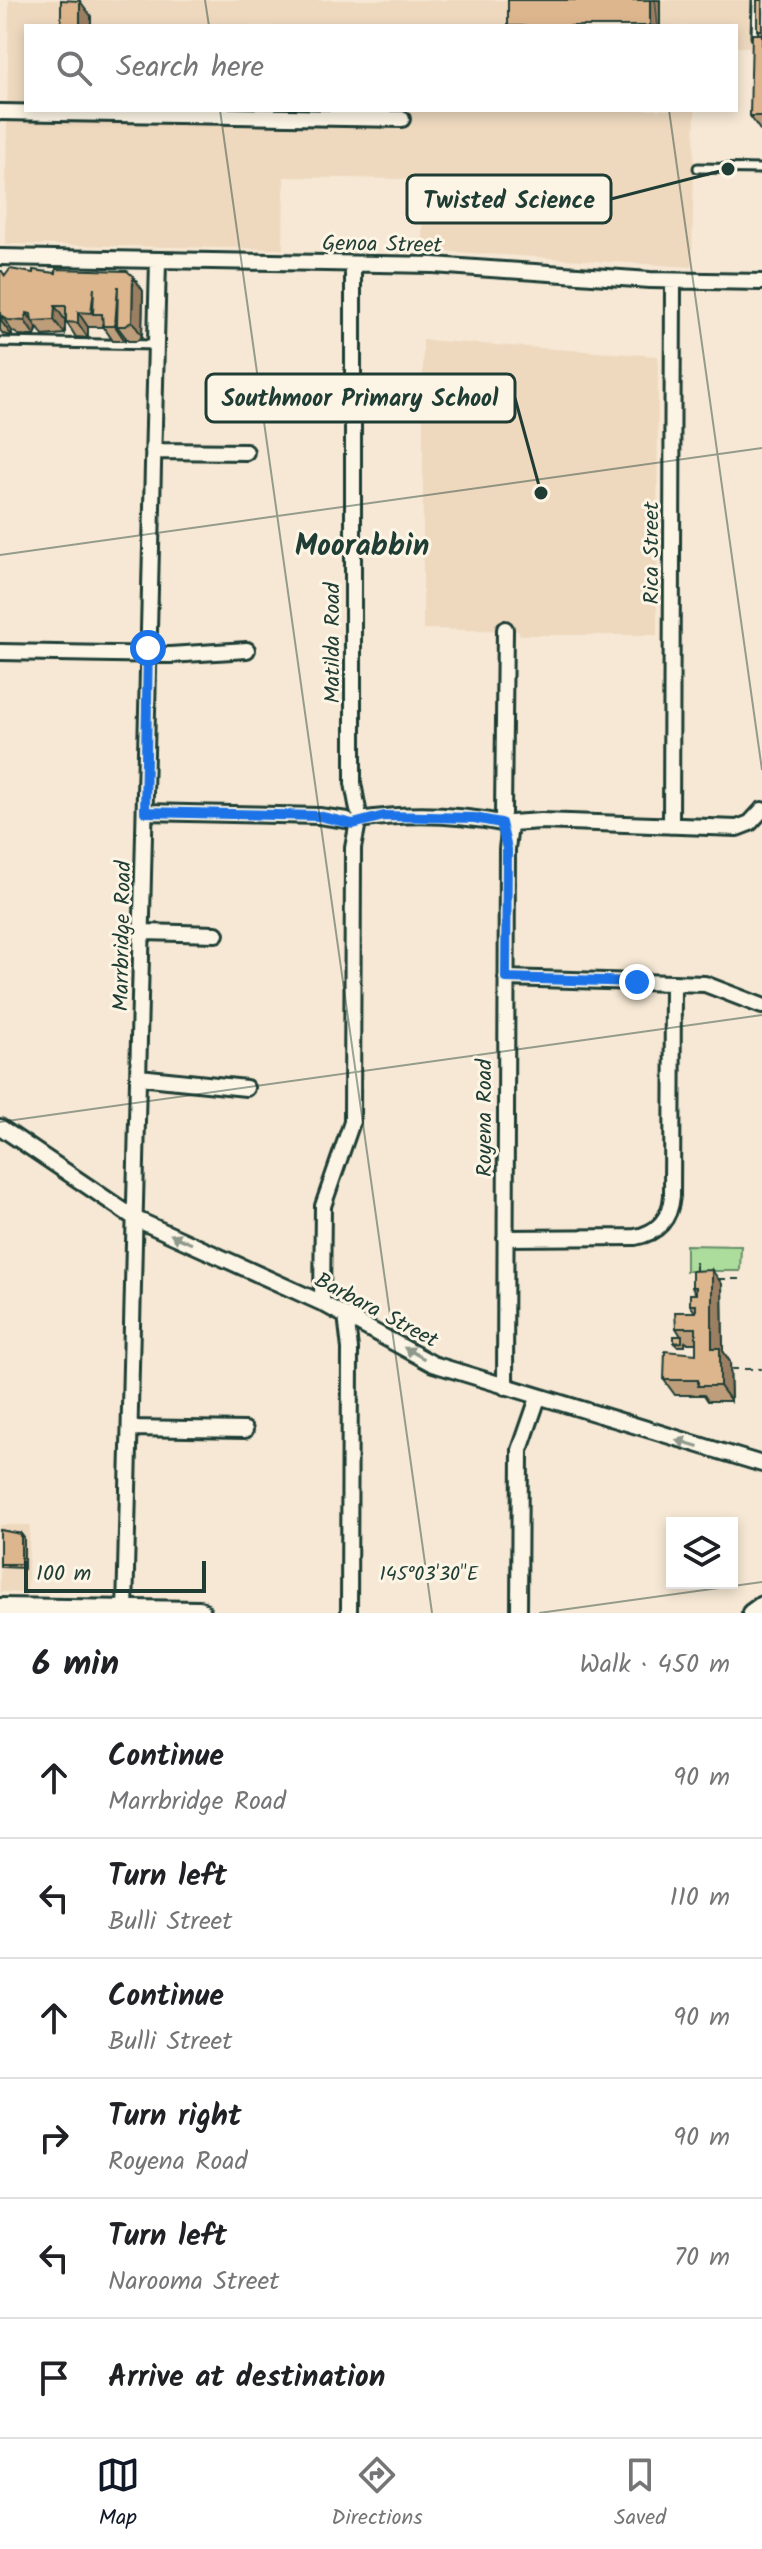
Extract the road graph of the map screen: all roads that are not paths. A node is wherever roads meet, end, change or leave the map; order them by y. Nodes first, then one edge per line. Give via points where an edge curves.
1 (757, 0) edge
2 (756, 37) edge
3 (0, 112) edge
4 (402, 119) dead end
5 (698, 168) dead end
6 (762, 169) edge
7 (0, 257) edge
8 (158, 261) junction
9 (353, 264) junction
10 (673, 281) junction
11 (762, 282) edge
12 (0, 342) edge
13 (156, 345) junction
14 (153, 451) junction
15 (246, 452) dead end
16 (505, 629) dead end
17 (247, 650) dead end
18 (0, 652) edge
19 (148, 655) junction
20 (762, 810) edge
21 (145, 812) junction
22 (353, 816) junction
23 (506, 820) junction
24 (671, 826) junction
25 (144, 932) junction
26 (216, 934) dead end
27 (506, 978) junction
28 (673, 983) junction
29 (762, 1006) edge
30 (139, 1077) junction
31 (246, 1088) dead end
32 (0, 1127) edge
33 (136, 1219) junction
34 (505, 1238) junction
35 (322, 1303) junction
36 (346, 1315) junction
37 (386, 1338) junction
38 (350, 1349) junction
39 (505, 1387) junction
40 (538, 1398) junction
41 (130, 1428) junction
42 (245, 1430) dead end
43 (762, 1464) edge
44 (762, 1605) edge
45 (0, 1610) edge
46 (78, 1612) edge
47 (125, 1612) edge
48 (199, 1613) edge
49 (349, 1613) edge
50 (519, 1613) edge
51 (751, 1613) edge

1 - 2 lane
3 - 4 street
5 - 6 lane
7 - 8 street, Genoa Street
8 - 9 street, Genoa Street
8 - 13 street, Marrbridge Road
9 - 10 street, Genoa Street
9 - 22 street, Matilda Road
10 - 11 street, Genoa Street
10 - 24 street, Rica Street
12 - 13 lane
13 - 14 street, Marrbridge Road
14 - 15 street
14 - 19 street, Marrbridge Road
16 - 23 street, Royena Road
17 - 19 street
18 - 19 street
19 - 21 street, Marrbridge Road
20 - 24 street via 741,827
21 - 22 street
21 - 25 street, Marrbridge Road
22 - 23 street
22 - 35 street, Matilda Road via 352,1122 324,1200
23 - 24 street
23 - 27 street, Royena Road
25 - 26 street
25 - 30 street, Marrbridge Road
27 - 28 street
27 - 34 street, Royena Road
28 - 29 street via 713,985
28 - 34 street via 672,1196 666,1218 656,1230 635,1237
30 - 31 street
30 - 33 street, Marrbridge Road
32 - 33 street, Barbara Street
35 -> 33 street, Barbara Street
33 - 41 street, Marrbridge Road
34 - 39 street, Royena Road
35 - 36 street, Barbara Street
36 - 37 street, Barbara Street
36 - 38 street
37 - 38 street via 356,1337
39 -> 37 street, Barbara Street via 433,1364
38 - 49 street
39 - 40 street, Barbara Street
43 -> 40 street, Barbara Street
40 - 50 street via 520,1450
41 - 42 street
41 - 47 street, Marrbridge Road
44 - 51 street
45 - 46 highway
46 - 47 highway
47 - 48 highway

